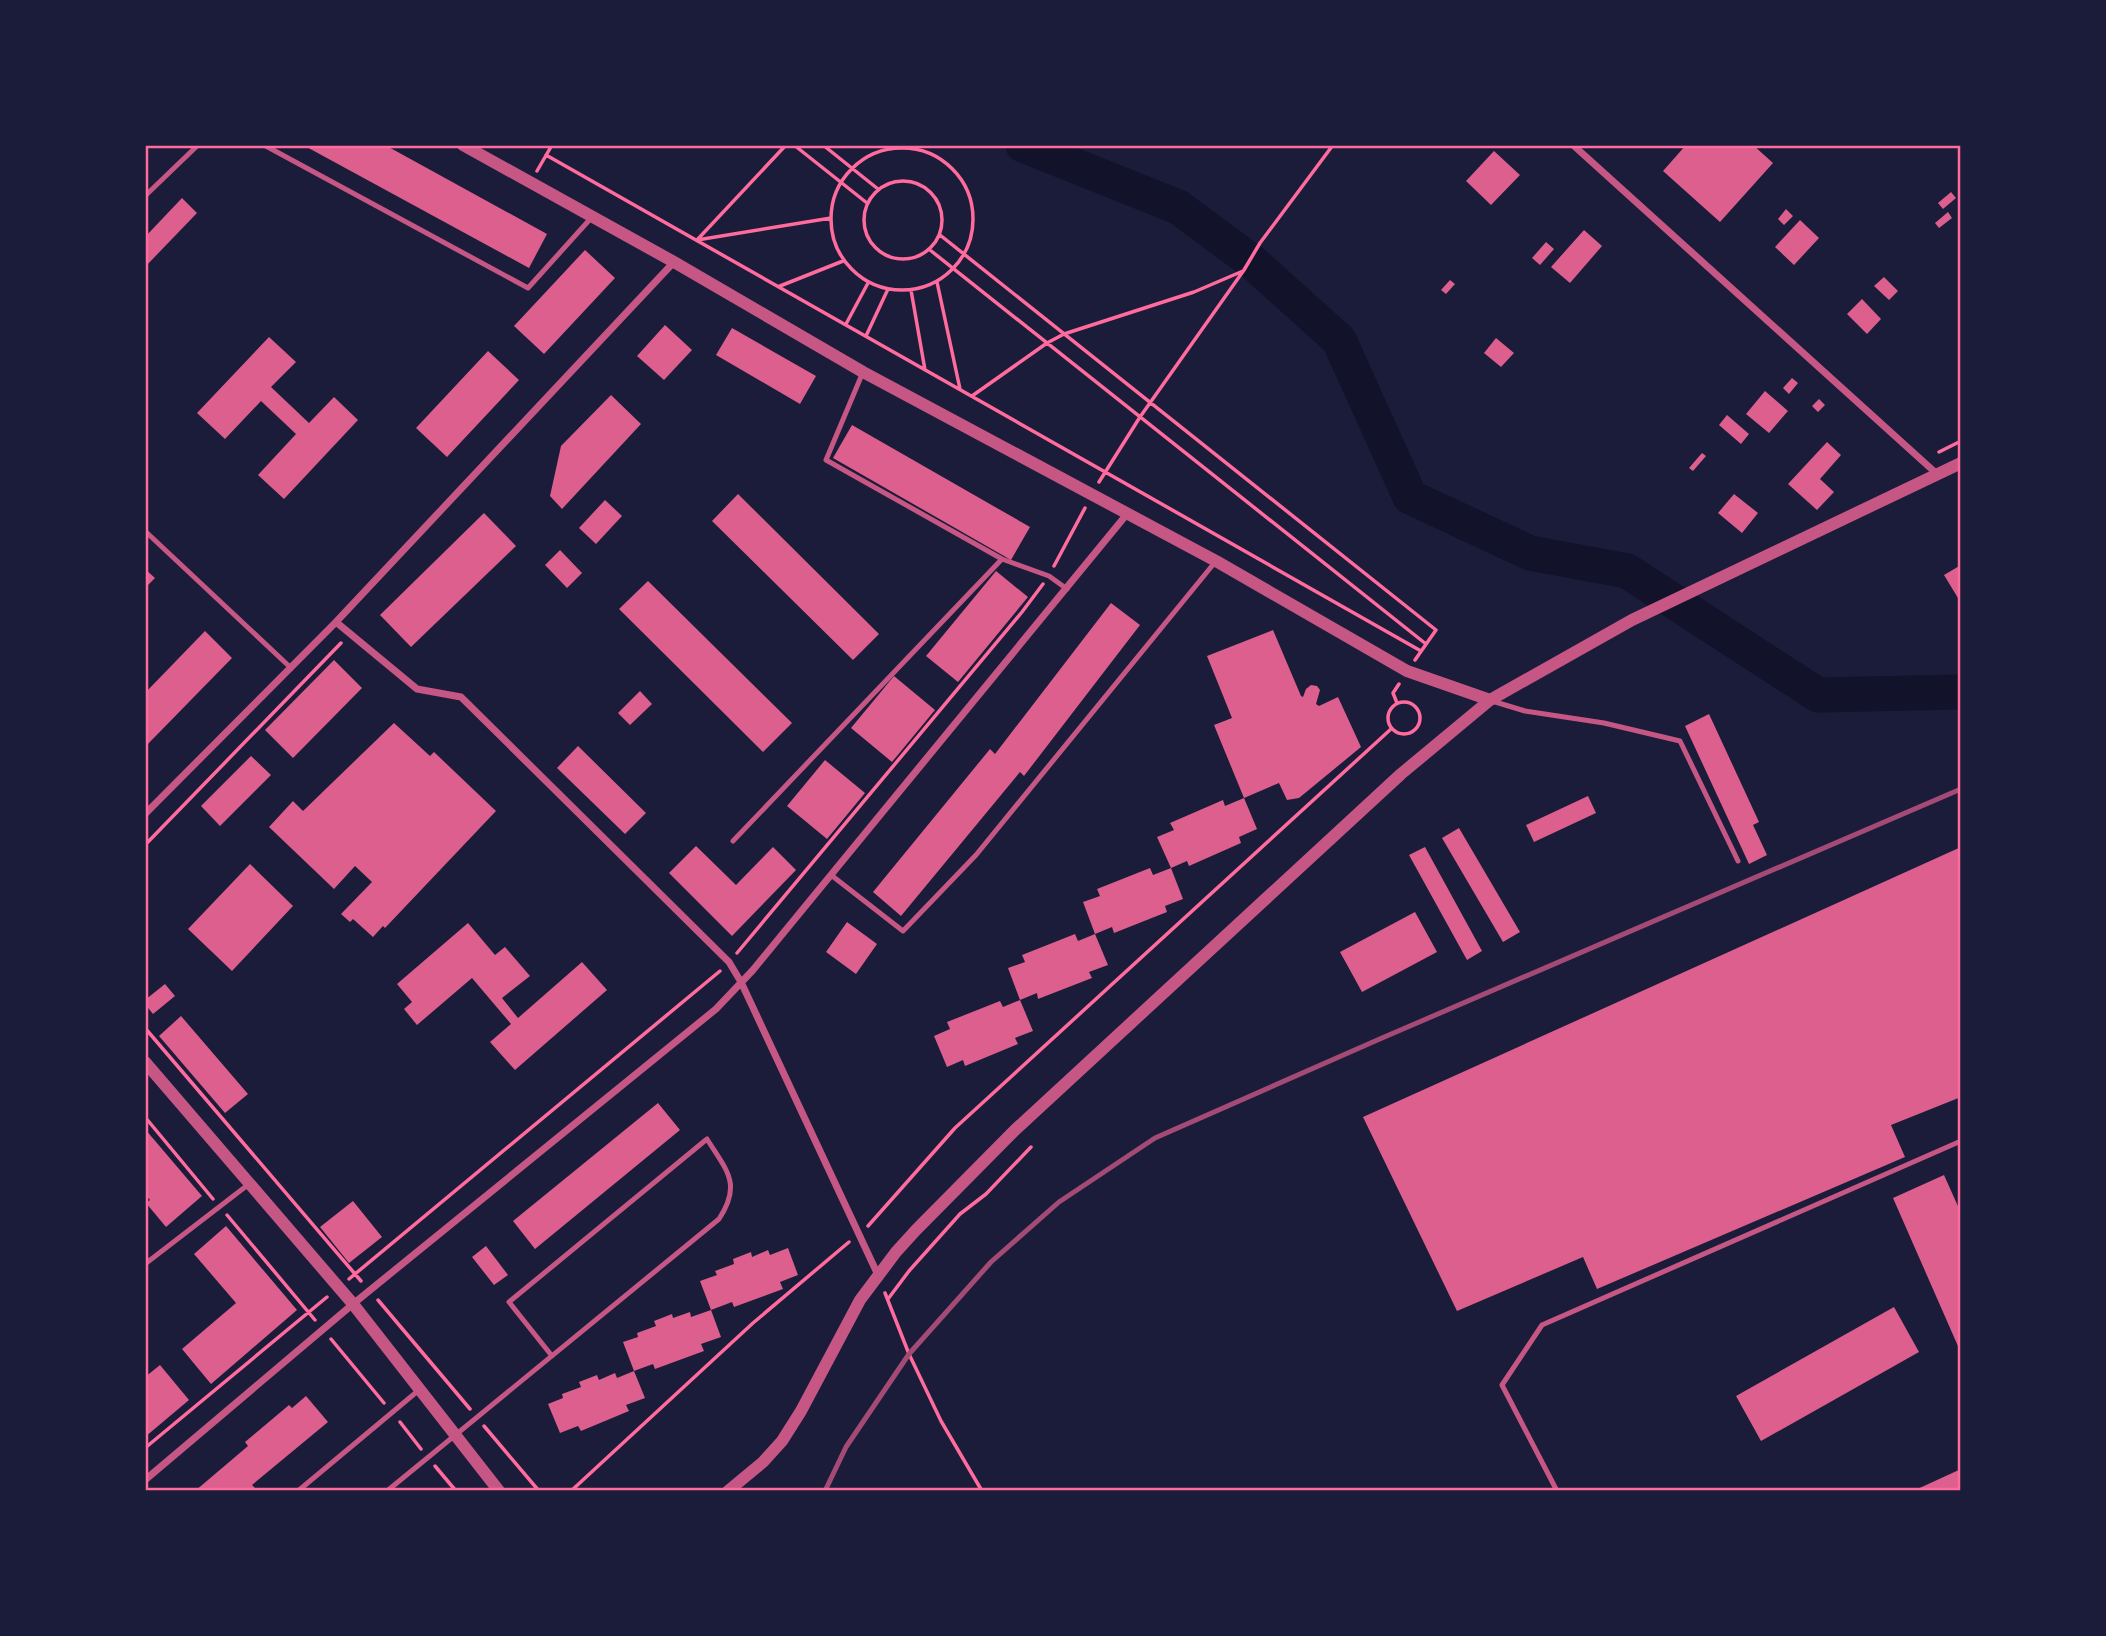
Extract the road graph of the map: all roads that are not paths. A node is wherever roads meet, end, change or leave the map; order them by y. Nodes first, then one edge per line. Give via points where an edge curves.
1 (198, 145) edge
2 (264, 145) edge
3 (463, 145) edge
4 (1573, 145) edge
5 (145, 196) edge
6 (592, 217) junction
7 (674, 262) junction
8 (863, 372) junction
9 (1961, 463) edge
10 (1937, 474) junction
11 (1127, 514) junction
12 (145, 531) edge
13 (1002, 559) junction
14 (1216, 561) junction
15 (1066, 589) junction
16 (336, 622) junction
17 (291, 668) junction
18 (1490, 700) junction
19 (145, 814) edge
20 (733, 841) dead end
21 (1738, 861) dead end
22 (831, 875) junction
23 (741, 982) junction
24 (145, 1062) edge
25 (1961, 1141) edge
26 (248, 1184) junction
27 (145, 1264) edge
28 (878, 1275) junction
29 (353, 1304) junction
30 (552, 1356) junction
31 (421, 1390) junction
32 (456, 1435) junction
33 (145, 1480) edge
34 (298, 1491) edge
35 (387, 1491) edge
36 (499, 1491) edge
37 (728, 1491) edge
38 (1557, 1491) edge

1 - 5 lane
2 - 6 lane via 528,288
3 - 6 street
4 - 10 street
6 - 7 street
7 - 8 street
7 - 16 street
8 - 11 street
8 - 13 lane via 826,460
9 - 10 street
10 - 18 street via 1632,620
11 - 14 street
11 - 15 street
12 - 17 lane
13 - 15 lane via 1049,576
13 - 20 lane
14 - 18 street via 1407,671
14 - 22 lane via 976,855 903,931
15 - 22 street
16 - 17 street
16 - 23 street via 417,689 461,697 729,962
17 - 19 street
18 - 21 lane via 1680,741
18 - 28 street via 1401,774 1033,1113 945,1199
22 - 23 street
23 - 28 street
23 - 29 street via 716,1009
24 - 26 street
25 - 38 lane via 1542,1325 1502,1385
26 - 27 lane
26 - 29 street
28 - 37 street via 782,1441
29 - 31 street
29 - 33 street
30 - 30 lane via 509,1302 707,1139 725,1167 732,1190 719,1219
30 - 32 lane
31 - 32 street
31 - 34 lane
32 - 35 lane
32 - 36 street

